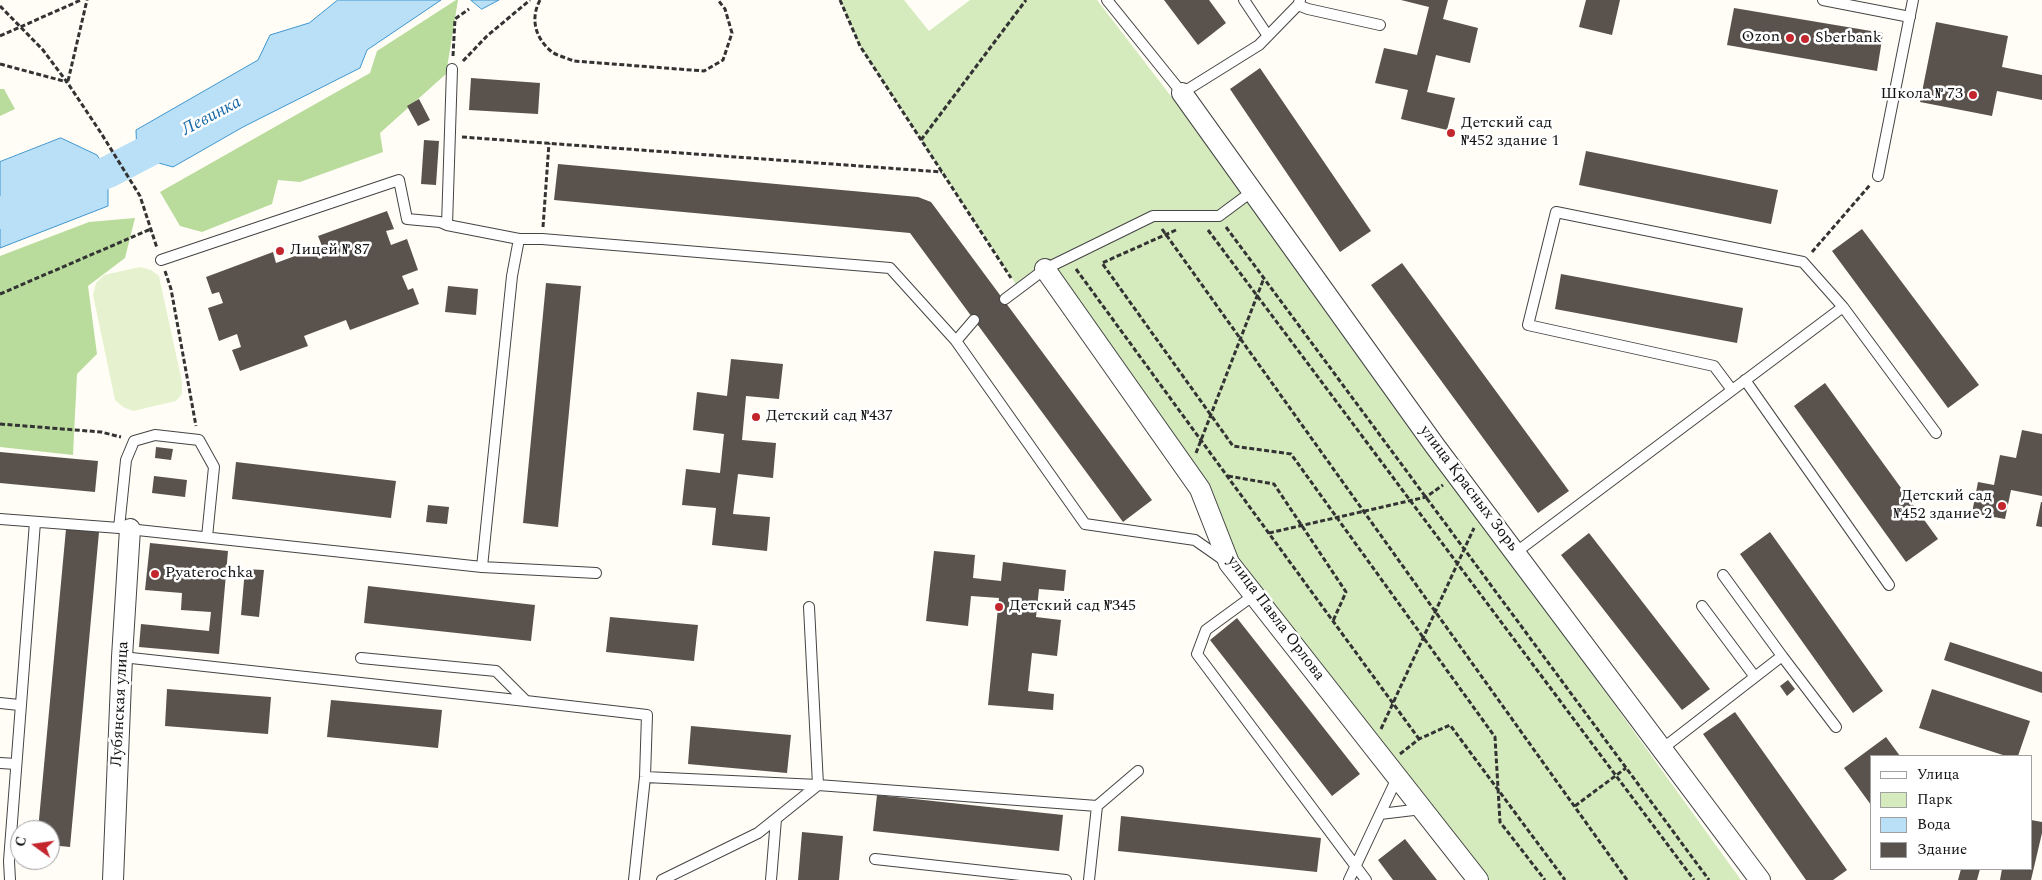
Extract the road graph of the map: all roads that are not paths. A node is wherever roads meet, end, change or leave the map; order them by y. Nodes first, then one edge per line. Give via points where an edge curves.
1 (1108, 0) edge
2 (1244, 0) edge
3 (1823, 0) edge
4 (1913, 0) edge
5 (1299, 3) edge
6 (1910, 18) junction
7 (1380, 24) dead end
8 (1268, 36) junction
9 (452, 70) road end
10 (1182, 92) junction
11 (1878, 176) road end
12 (1254, 190) junction
13 (447, 225) junction
14 (519, 239) junction
15 (161, 260) road end
16 (1045, 270) junction
17 (1005, 299) dead end
18 (1843, 307) junction
19 (974, 320) dead end
20 (956, 341) junction
21 (1745, 380) junction
22 (1732, 390) junction
23 (1936, 433) dead end
24 (0, 519) edge
25 (35, 522) junction
26 (125, 528) junction
27 (207, 537) junction
28 (1516, 553) junction
29 (1229, 563) junction
30 (482, 567) junction
31 (596, 573) dead end
32 (1723, 575) dead end
33 (1888, 584) dead end
34 (1254, 594) junction
35 (1702, 606) dead end
36 (809, 608) dead end
37 (1782, 656) junction
38 (122, 657) junction
39 (361, 658) dead end
40 (1755, 677) junction
41 (526, 701) junction
42 (0, 703) edge
43 (19, 705) junction
44 (1836, 727) dead end
45 (1662, 749) junction
46 (0, 763) edge
47 (16, 764) junction
48 (1393, 770) junction
49 (1138, 771) dead end
50 (644, 777) junction
51 (818, 785) junction
52 (1097, 806) junction
53 (1423, 808) junction
54 (1380, 814) junction
55 (776, 819) junction
56 (875, 858) dead end
57 (1355, 865) junction
58 (10, 880) edge
59 (113, 880) edge
60 (634, 880) edge
61 (662, 880) edge
62 (771, 880) edge
63 (1066, 880) edge
64 (1088, 880) edge
65 (1348, 880) edge
66 (1366, 880) edge
67 (1478, 880) edge
68 (1760, 880) edge

1 - 10 lane
2 - 8 lane
3 - 6 lane
4 - 6 lane
5 - 7 lane
5 - 8 lane
6 - 11 lane
8 - 10 lane via 1259,45
9 - 13 lane
10 - 12 street, улица Красных Зорь
12 - 16 lane via 1219,216 1152,216
12 - 28 street, улица Красных Зорь via 1435,446
13 - 14 lane
13 - 15 lane via 407,219 399,180
14 - 20 lane via 890,268
14 - 30 lane via 512,276
16 - 17 lane
16 - 29 street, улица Павла Орлова via 1200,489
18 - 21 lane
18 - 22 lane via 1804,262 1556,212 1528,324 1714,366
18 - 23 lane
19 - 20 lane
20 - 29 lane via 1085,524 1195,540
21 - 22 lane
21 - 33 lane
22 - 28 lane
24 - 25 lane
25 - 26 lane
25 - 43 lane
26 - 27 lane
26 - 27 lane via 126,460 134,441 155,435 199,440 214,467
26 - 38 street, Лубянская улица
27 - 30 lane
28 - 45 street, улица Красных Зорь
29 - 34 street, улица Павла Орлова
30 - 31 lane
32 - 37 lane
34 - 48 street, улица Павла Орлова
34 - 57 lane via 1206,630 1197,654
35 - 40 lane
36 - 51 lane
37 - 40 lane
37 - 44 lane
38 - 41 lane
38 - 59 street, Лубянская улица
39 - 41 lane via 496,671
40 - 45 lane
41 - 50 lane via 647,715
42 - 43 lane
43 - 47 lane
45 - 68 street, улица Красных Зорь
46 - 47 lane
47 - 58 lane
48 - 53 street, улица Павла Орлова
48 - 54 lane
49 - 52 lane
50 - 51 lane
50 - 60 lane
51 - 52 lane
51 - 55 lane
52 - 64 lane
53 - 54 lane
53 - 67 street, улица Павла Орлова
54 - 57 lane
55 - 61 lane via 758,833
55 - 62 lane
56 - 63 lane
57 - 65 lane
57 - 66 lane

